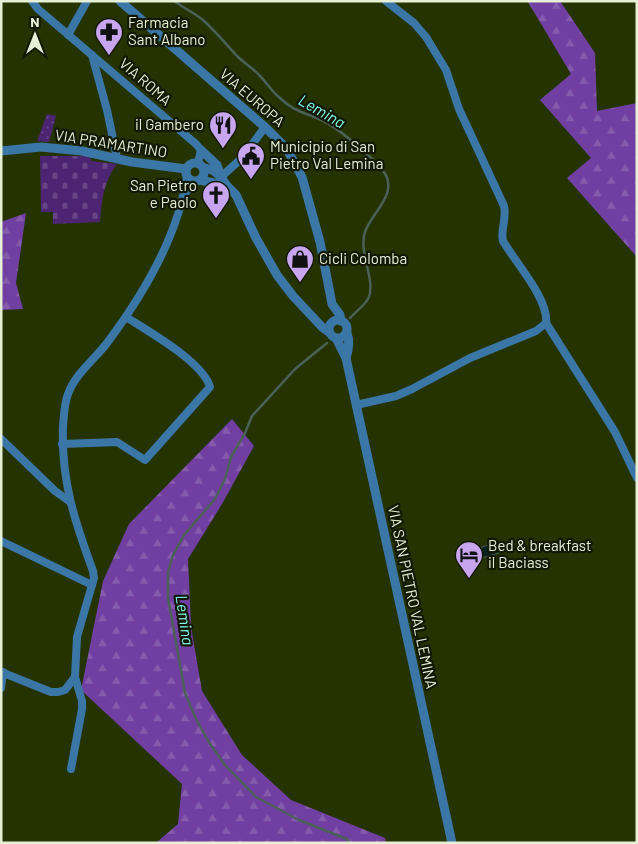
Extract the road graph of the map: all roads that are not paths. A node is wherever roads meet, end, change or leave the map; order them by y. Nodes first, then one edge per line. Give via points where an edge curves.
1 (32, 1) edge
2 (88, 1) edge
3 (120, 1) edge
4 (386, 1) edge
5 (68, 35) junction
6 (92, 55) junction
7 (265, 127) junction
8 (199, 147) junction
9 (1, 151) edge
10 (117, 158) junction
11 (201, 165) junction
12 (187, 173) junction
13 (221, 176) junction
14 (199, 181) junction
15 (227, 186) junction
16 (184, 193) junction
17 (332, 304) junction
18 (126, 317) junction
19 (341, 321) junction
20 (546, 323) junction
21 (331, 329) junction
22 (347, 333) junction
23 (346, 358) junction
24 (356, 405) junction
25 (1, 440) edge
26 (62, 444) junction
27 (637, 478) edge
28 (69, 501) junction
29 (1, 541) edge
30 (92, 585) junction
31 (2, 672) edge
32 (75, 677) junction
33 (1, 688) edge
34 (71, 769) dead end
35 (452, 843) edge

1 - 5 street, VIA ROMA
2 - 5 street
3 - 7 street, VIA EUROPA
4 - 20 street via 414,23 446,70 459,109 504,206 503,241 541,299 547,313
5 - 6 street, VIA ROMA
6 - 8 street, VIA ROMA
6 - 10 street
7 - 13 street via 242,158
7 - 17 street, VIA EUROPA via 296,163 302,177 320,242
8 - 11 street
8 - 13 street via 217,165
9 - 10 street, VIA PRAMARTINO via 41,147
10 - 12 street, VIA PRAMARTINO
11 - 12 street via 192,163
11 - 13 street
11 - 14 street via 205,174
12 - 14 street via 190,179
12 - 16 street
13 - 15 street
14 - 15 street
14 - 16 street
15 - 21 street via 236,196 277,275 293,296
16 - 18 street via 154,270
17 - 19 street, VIA EUROPA
17 - 21 street, VIA EUROPA
18 - 26 street via 74,381 64,409
18 - 26 street via 178,350 208,379 210,387 145,460 116,442
19 - 21 street via 334,320
19 - 22 street, VIA EUROPA via 347,327
20 - 24 street via 536,331 470,358 412,389
20 - 27 street via 614,432
21 - 22 street via 344,337
21 - 23 street, VIA SAN PIETRO VAL LEMINA
22 - 23 street, VIA SAN PIETRO VAL LEMINA via 349,347
23 - 24 street, VIA SAN PIETRO VAL LEMINA
24 - 35 street, VIA SAN PIETRO VAL LEMINA
25 - 28 street
26 - 28 street
28 - 30 street via 94,571
29 - 30 street
30 - 32 street via 77,637
31 - 32 street via 51,692 66,690
31 - 33 street
32 - 34 street via 82,709

